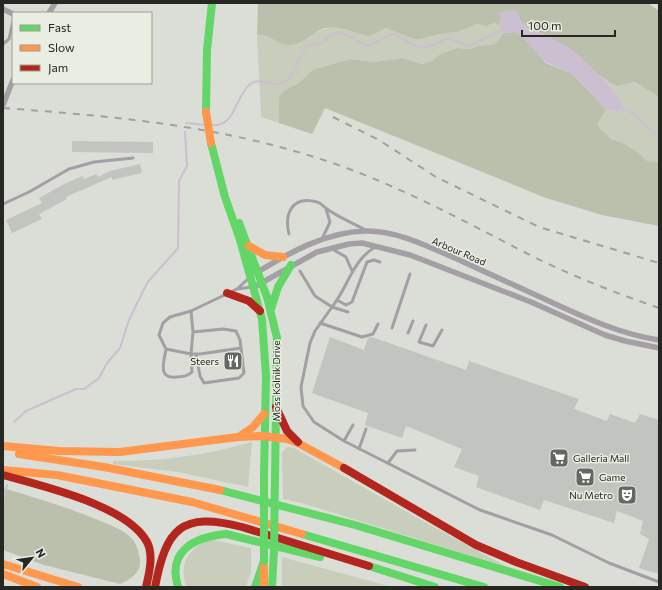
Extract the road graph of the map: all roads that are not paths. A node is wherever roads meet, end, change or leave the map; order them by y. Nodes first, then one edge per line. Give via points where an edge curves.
1 (55, 3) edge
2 (212, 3) edge
3 (3, 9) edge
4 (50, 12) edge
5 (12, 14) edge
6 (12, 26) edge
7 (3, 44) edge
8 (12, 82) edge
9 (3, 105) edge
10 (133, 158) dead end
11 (223, 184) junction
12 (3, 204) edge
13 (326, 209) junction
14 (366, 231) junction
15 (289, 234) dead end
16 (322, 239) junction
17 (248, 245) junction
18 (376, 246) junction
19 (328, 248) junction
20 (283, 257) junction
21 (380, 262) dead end
22 (291, 265) junction
23 (300, 271) dead end
24 (352, 271) junction
25 (254, 274) junction
26 (410, 274) dead end
27 (262, 283) junction
28 (254, 287) junction
29 (237, 289) junction
30 (227, 293) junction
31 (337, 300) junction
32 (332, 307) junction
33 (271, 310) junction
34 (191, 311) junction
35 (261, 312) junction
36 (348, 312) dead end
37 (579, 316) junction
38 (412, 321) dead end
39 (575, 322) junction
40 (320, 323) junction
41 (378, 324) dead end
42 (426, 325) dead end
43 (392, 328) dead end
44 (442, 330) dead end
45 (194, 332) junction
46 (408, 333) dead end
47 (659, 340) edge
48 (241, 348) junction
49 (659, 348) edge
50 (166, 349) junction
51 (191, 354) junction
52 (196, 354) junction
53 (276, 407) junction
54 (264, 414) junction
55 (353, 425) dead end
56 (366, 429) dead end
57 (263, 436) junction
58 (238, 437) junction
59 (276, 438) junction
60 (344, 441) junction
61 (298, 443) junction
62 (3, 446) edge
63 (359, 449) junction
64 (415, 450) dead end
65 (3, 452) edge
66 (388, 463) junction
67 (3, 470) edge
68 (3, 475) edge
69 (3, 564) edge
70 (262, 571) junction
71 (3, 574) edge
72 (148, 576) junction
73 (659, 582) edge
74 (32, 586) edge
75 (432, 586) edge
76 (78, 587) edge
77 (139, 587) edge
78 (146, 587) edge
79 (155, 587) edge
80 (178, 587) edge
81 (254, 587) edge
82 (264, 587) edge
83 (272, 587) edge
84 (484, 587) edge
85 (560, 587) edge
86 (585, 587) edge

1 - 4 street
2 - 11 main road, Moss Kolnik Drive, bridge via 206,64 206,112 211,143
3 - 5 street
6 - 7 lane via 9,39
8 - 9 street
10 - 12 lane via 94,162 69,169
11 - 17 main road, Moss Kolnik Drive
11 - 25 main road, Moss Kolnik Drive via 225,197
13 - 14 lane
13 - 15 lane via 318,202 297,203 287,217
13 - 16 lane via 330,222
14 - 16 street, Arbour Road
14 - 37 street, Arbour Road via 396,235 435,250
16 - 20 street, Arbour Road
17 - 20 main road via 260,254
17 - 25 main road, Moss Kolnik Drive
18 - 19 street, Arbour Road via 355,244
18 - 24 lane via 363,256
18 - 39 street, Arbour Road via 410,255
19 - 22 street, Arbour Road
19 - 24 lane via 346,257
20 - 25 street, Arbour Road
21 - 31 lane via 367,262 352,302 346,305
22 - 27 street, Arbour Road
22 - 33 main road via 278,286
23 - 32 lane via 315,296
24 - 31 lane
25 - 27 main road, Moss Kolnik Drive
25 - 28 main road, Moss Kolnik Drive
25 - 29 lane
26 - 43 lane
27 - 28 street, Arbour Road
27 - 33 main road, Moss Kolnik Drive
28 - 29 lane
28 - 35 main road, Moss Kolnik Drive
29 - 30 lane
30 - 34 lane
30 - 35 main road via 249,301
31 - 32 lane
32 - 36 lane
32 - 40 lane
33 - 53 main road, Moss Kolnik Drive via 278,356
34 - 45 lane
34 - 50 lane via 170,317 163,322 159,335
35 - 54 main road, Moss Kolnik Drive via 265,353
37 - 39 street
37 - 47 street, Arbour Road via 608,327
38 - 46 lane
39 - 49 street, Arbour Road via 625,341
40 - 41 lane via 362,337 373,334
40 - 60 lane via 310,343 301,387 301,400 314,422
42 - 44 lane via 419,342 430,346 433,346
45 - 48 lane via 223,329 236,331
45 - 51 lane
48 - 52 lane
48 - 52 lane via 243,375 218,382 208,383 202,380
50 - 51 lane
50 - 51 lane via 163,370 168,377 189,375 192,372
51 - 52 lane
53 - 59 main road, Moss Kolnik Drive
53 - 61 main road via 287,431
54 - 57 main road, Moss Kolnik Drive
54 - 58 main road via 253,427
55 - 60 lane
56 - 63 lane
57 - 58 main road
57 - 59 main road
57 - 70 main road, Moss Kolnik Drive, bridge
58 - 62 main road via 120,452 59,451
59 - 61 main road
59 - 83 main road, Moss Kolnik Drive, bridge
60 - 63 lane
61 - 86 main road via 476,544 516,562
63 - 66 lane
64 - 66 lane via 397,451
65 - 85 main road via 108,467 192,484 354,525
66 - 73 lane via 480,510 552,535 609,564
67 - 84 main road via 57,476 192,502
68 - 72 main road via 92,503 114,513 136,528 148,544
69 - 76 main road
70 - 81 main road
70 - 82 main road
71 - 74 main road
72 - 77 main road
72 - 78 main road
75 - 79 main road via 247,529 209,521 191,524 178,530 170,538 163,554
75 - 80 main road via 226,534 212,534 198,539 180,553 175,562

